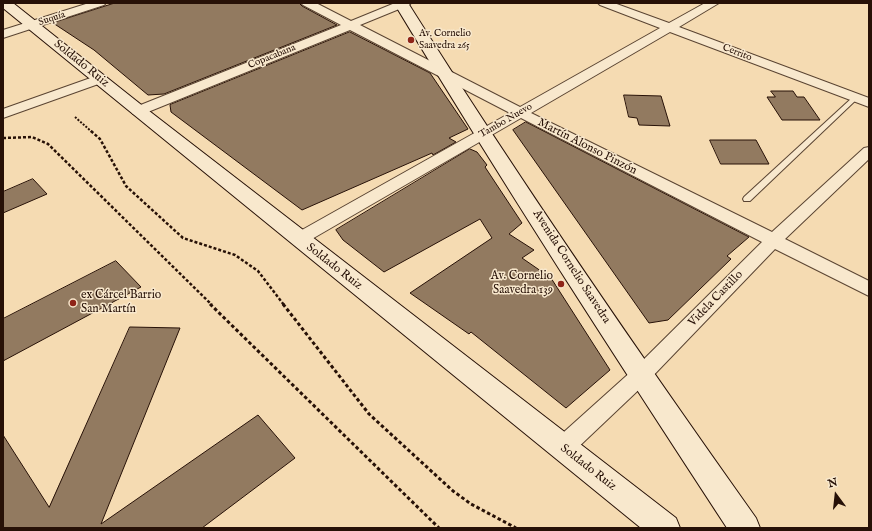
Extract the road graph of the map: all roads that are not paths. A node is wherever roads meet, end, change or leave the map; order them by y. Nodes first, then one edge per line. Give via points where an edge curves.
1 (5, 3) edge
2 (100, 3) edge
3 (307, 3) edge
4 (403, 3) edge
5 (604, 3) edge
6 (713, 3) edge
7 (33, 25) junction
8 (352, 25) junction
9 (669, 27) junction
10 (3, 34) edge
11 (444, 73) junction
12 (99, 79) junction
13 (855, 98) junction
14 (869, 103) edge
15 (138, 111) junction
16 (521, 113) junction
17 (3, 114) edge
18 (484, 134) junction
19 (869, 152) edge
20 (747, 199) dead end
21 (299, 238) junction
22 (773, 241) junction
23 (869, 289) edge
24 (641, 375) junction
25 (563, 448) junction
26 (665, 528) edge
27 (745, 528) edge

1 - 7 main road, Soldado Ruiz
2 - 7 street, Suquía
3 - 8 street, Martín Alonso Pinzón
4 - 8 street, Copacabana
4 - 11 main road, Avenida Cornelio Saavedra
5 - 9 street, Cerrito
6 - 9 street, Tambo Nuevo
7 - 10 street, Suquía
7 - 12 main road, Soldado Ruiz
8 - 11 street, Martín Alonso Pinzón
8 - 15 street, Copacabana
9 - 13 street, Cerrito
9 - 16 street, Tambo Nuevo
11 - 16 street, Martín Alonso Pinzón
11 - 18 main road, Avenida Cornelio Saavedra
12 - 15 main road, Soldado Ruiz
12 - 17 street
13 - 14 street, Cerrito
13 - 20 lane
15 - 21 main road, Soldado Ruiz
16 - 18 street, Tambo Nuevo
16 - 22 street, Martín Alonso Pinzón
18 - 21 street, Tambo Nuevo
18 - 24 main road, Avenida Cornelio Saavedra
19 - 22 street, Videla Castillo
21 - 25 main road, Soldado Ruiz
22 - 23 street, Martín Alonso Pinzón
22 - 24 street, Videla Castillo
24 - 25 street, Videla Castillo
24 - 27 main road, Avenida Cornelio Saavedra
25 - 26 main road, Soldado Ruiz

